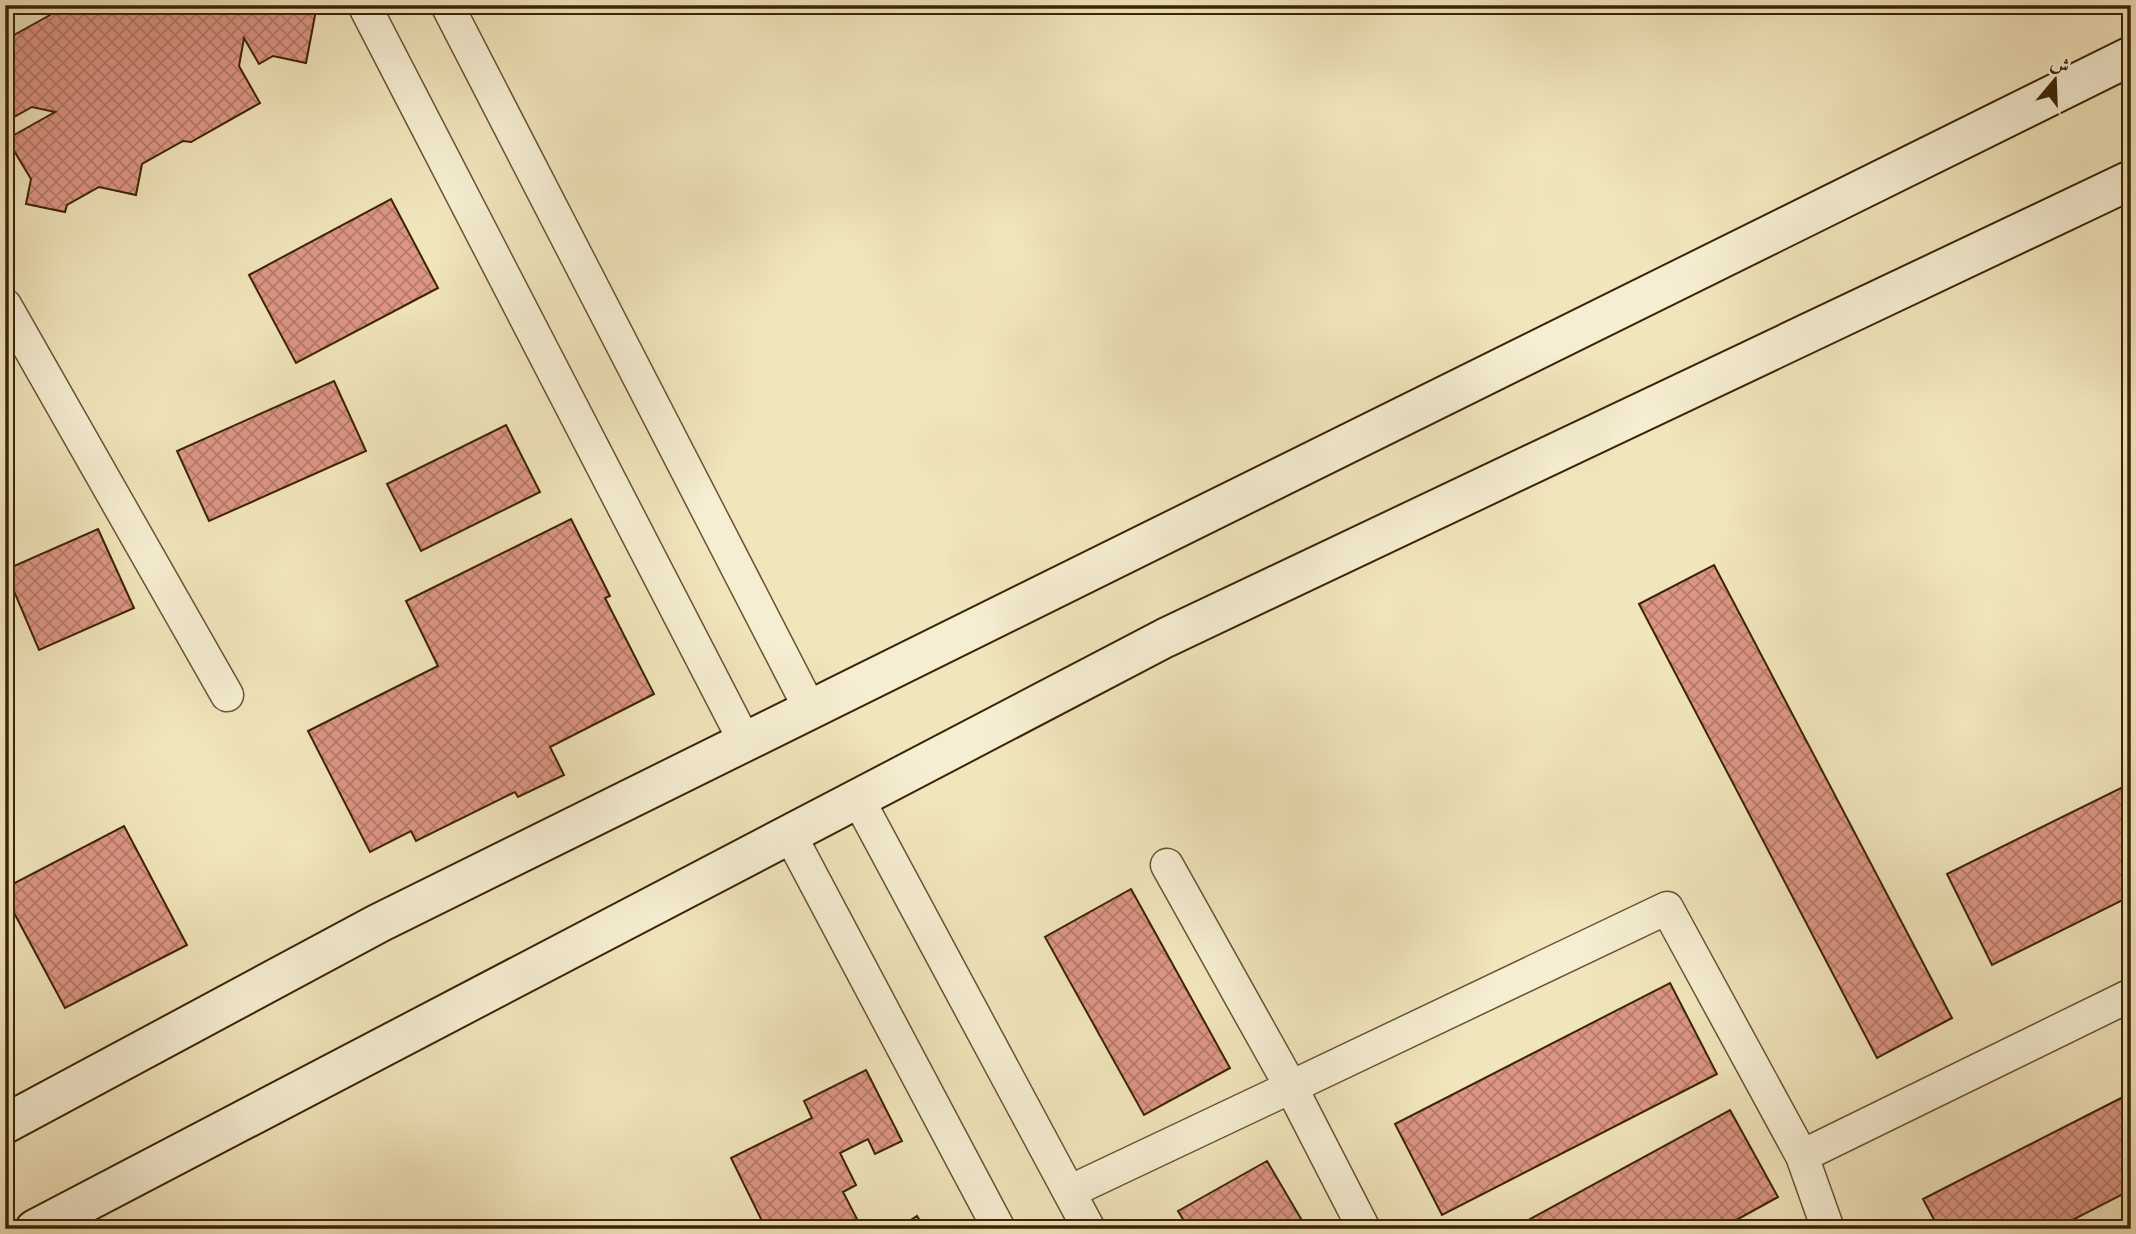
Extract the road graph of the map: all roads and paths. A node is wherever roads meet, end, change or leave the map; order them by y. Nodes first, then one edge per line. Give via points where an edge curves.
1 (364, 5) edge
2 (447, 5) edge
3 (2131, 56) edge
4 (2131, 180) edge
5 (6, 309) edge
6 (227, 695) dead end
7 (810, 709) junction
8 (745, 742) junction
9 (858, 799) junction
10 (790, 835) junction
11 (1167, 865) dead end
12 (2131, 995) edge
13 (1291, 1087) junction
14 (5, 1124) edge
15 (1802, 1156) junction
16 (1069, 1192) junction
17 (36, 1229) edge
18 (999, 1229) edge
19 (1089, 1229) edge
20 (1364, 1229) edge
21 (1828, 1229) edge

1 - 8 street
2 - 7 street
3 - 7 street
4 - 9 street via 1165,638
5 - 6 street
7 - 8 street
8 - 14 street via 379,923
9 - 10 street
9 - 16 street
10 - 17 street
10 - 18 street
11 - 13 street
12 - 15 street
13 - 15 street via 1667,908
13 - 16 street
13 - 20 street
15 - 21 street
16 - 19 street

